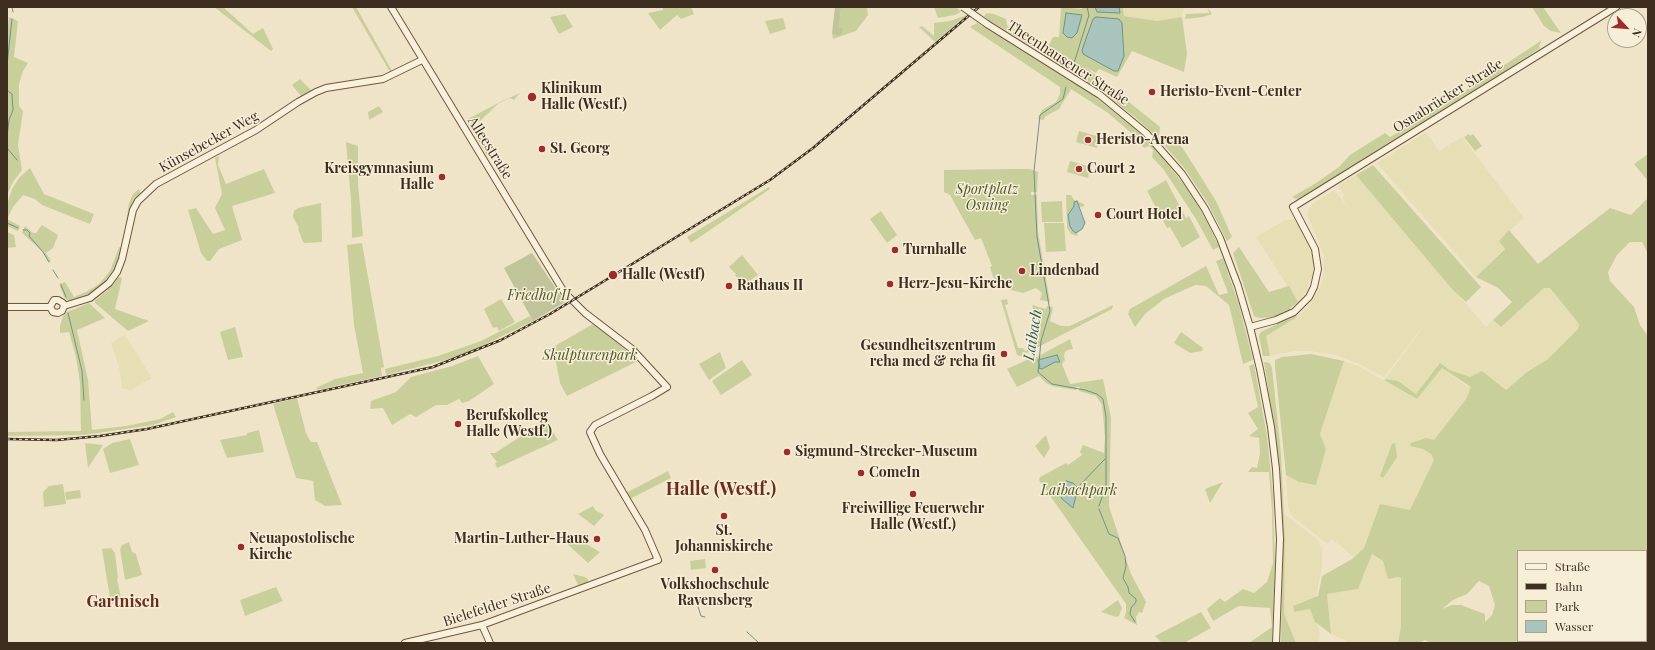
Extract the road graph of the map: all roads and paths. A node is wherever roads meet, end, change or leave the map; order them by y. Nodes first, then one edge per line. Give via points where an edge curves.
1 (391, 7) edge
2 (963, 7) edge
3 (1616, 7) edge
4 (422, 60) junction
5 (64, 306) junction
6 (7, 307) edge
7 (50, 307) junction
8 (1250, 327) junction
9 (658, 560) joint
10 (482, 625) junction
11 (405, 643) edge
12 (490, 643) edge
13 (1276, 643) edge

1 - 4 street, Alleestraße
2 - 8 street, Theenhausener Straße, bridge via 1100,96 1146,133 1182,174 1205,209 1229,260
3 - 8 street, Osnabrücker Straße via 1293,207 1315,248 1318,269 1314,287 1306,301 1294,312
4 - 5 street, Künsebecker Weg via 383,79 326,88 316,92 256,130 156,184 138,201 133,210 122,259 109,284 90,298
4 - 9 street, Alleestraße via 557,282 572,301 632,349 666,386 590,429 591,437 645,530
5 - 7 street via 61,301 54,300
5 - 7 street via 58,314
6 - 7 street
8 - 13 street, Theenhausener Straße via 1271,428 1278,501 1280,540
9 - 10 street, Bielefelder Straße
10 - 11 street, Bielefelder Straße
10 - 12 street

